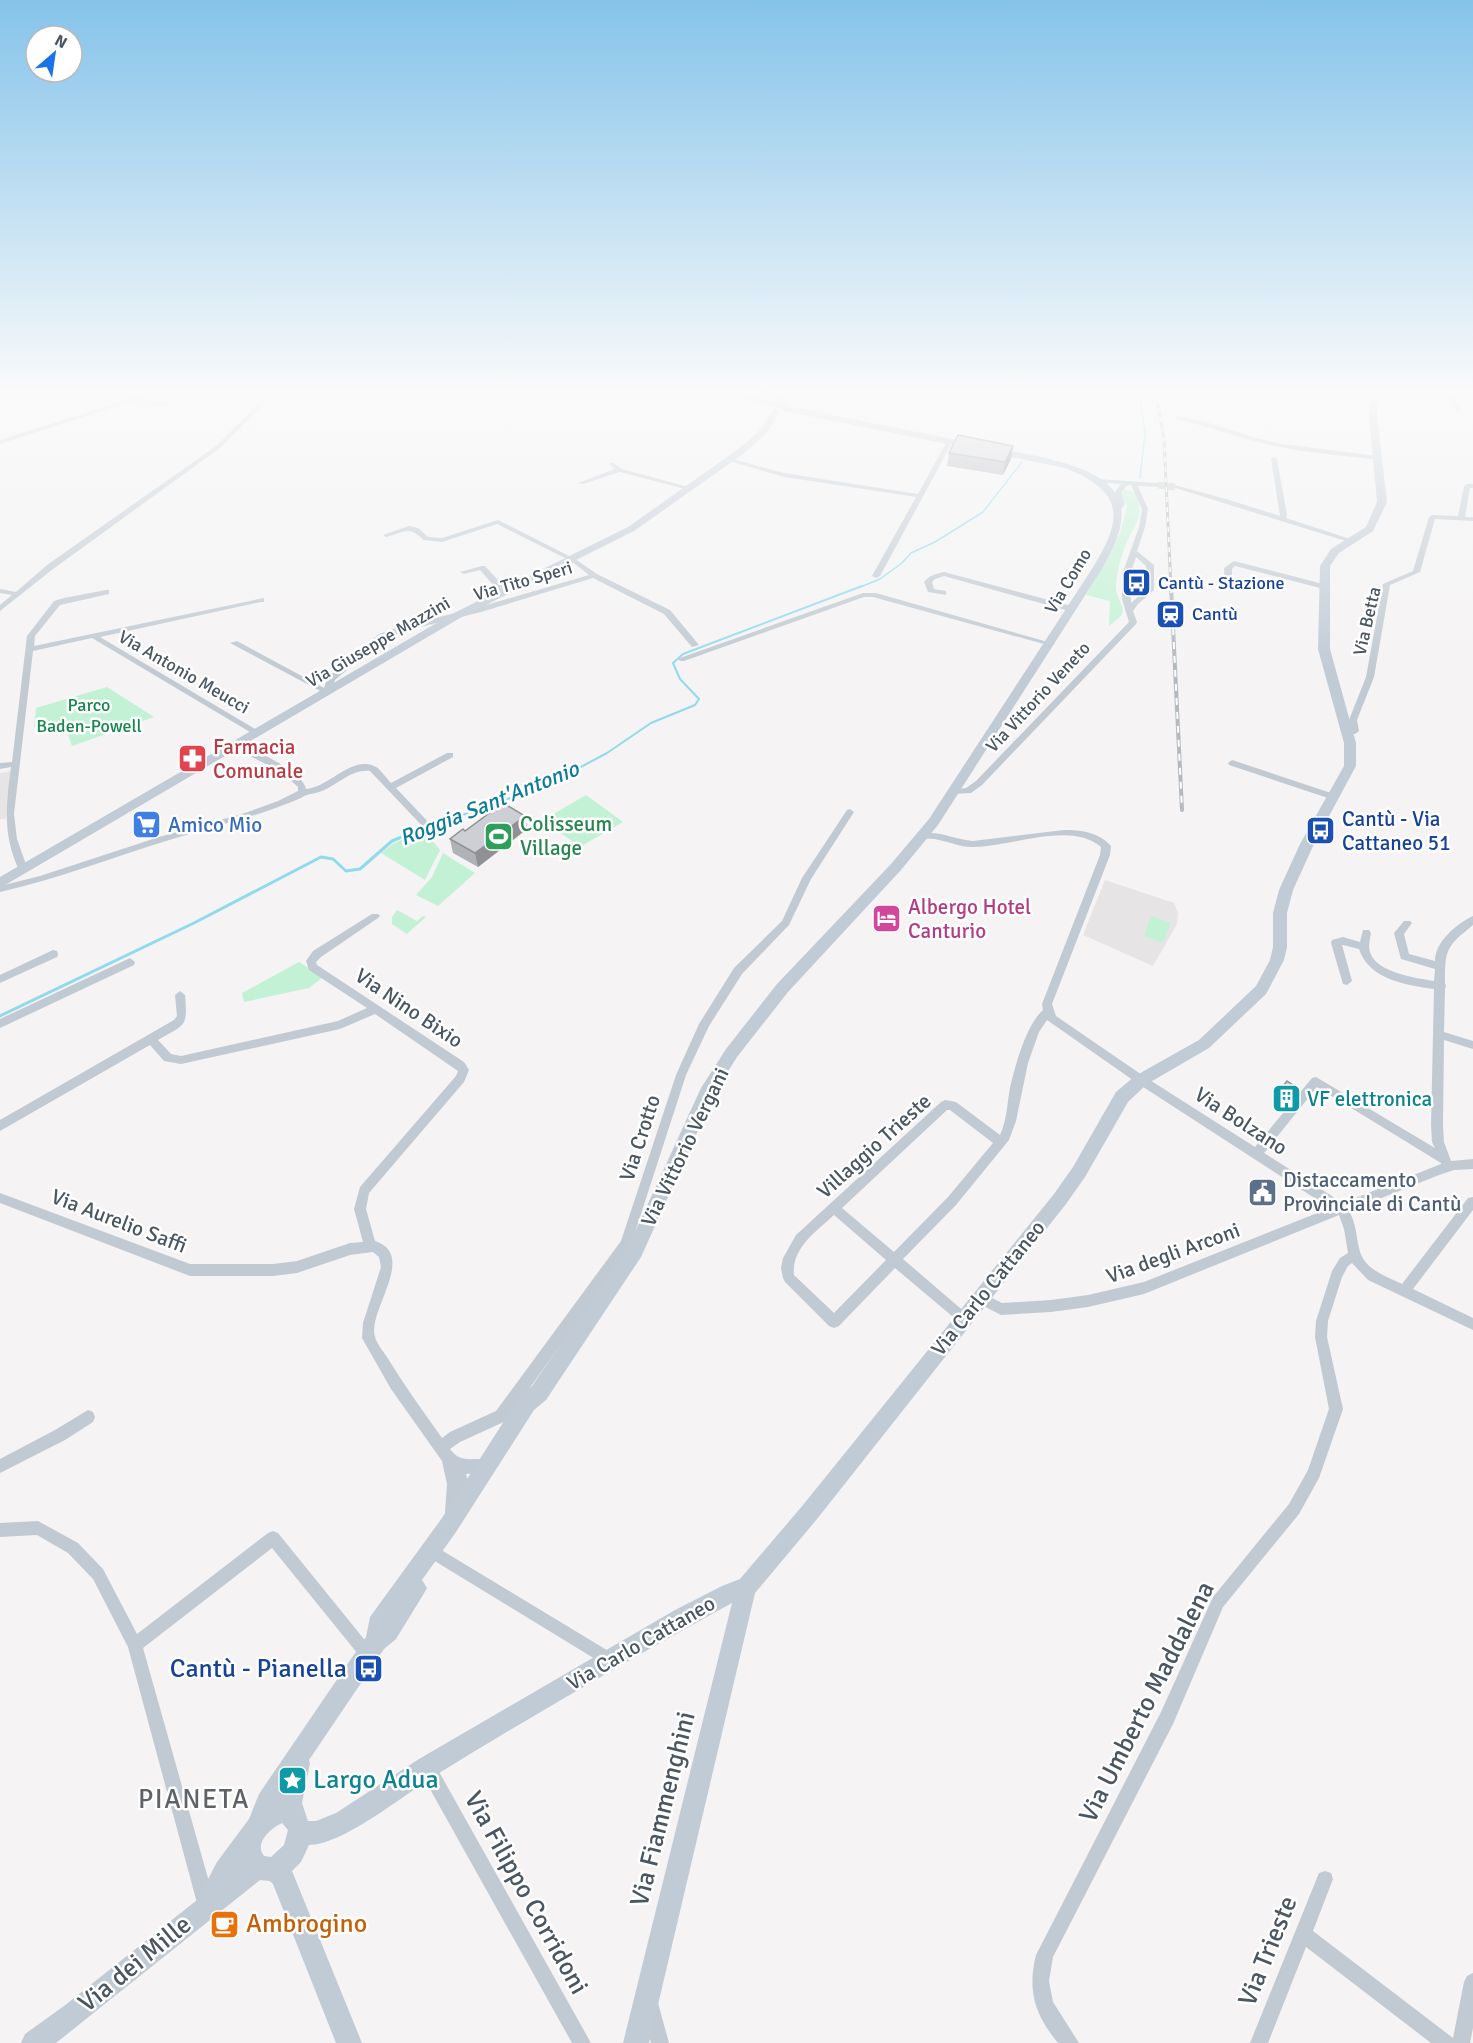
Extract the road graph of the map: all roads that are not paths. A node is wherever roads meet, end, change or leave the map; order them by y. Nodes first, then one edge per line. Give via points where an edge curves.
1 (168, 483) edge
2 (671, 483) edge
3 (696, 483) edge
4 (838, 483) edge
5 (927, 483) edge
6 (1100, 483) edge
7 (1109, 483) edge
8 (1278, 483) edge
9 (1380, 483) edge
10 (1125, 484) junction
11 (1134, 484) junction
12 (1158, 485) tunnel mouth
13 (1473, 486) edge
14 (1175, 487) tunnel mouth
15 (689, 488) junction
16 (920, 496) junction
17 (1119, 510) junction
18 (1282, 518) junction
19 (1461, 519) junction
20 (1473, 519) edge
21 (386, 535) dead end
22 (1351, 541) junction
23 (1133, 551) junction
24 (573, 560) junction
25 (464, 572) dead end
26 (594, 576) junction
27 (876, 576) dead end
28 (1228, 584) dead end
29 (1324, 587) junction
30 (0, 591) edge
31 (510, 591) junction
32 (106, 592) dead end
33 (943, 593) dead end
34 (16, 594) junction
35 (524, 597) junction
36 (261, 600) dead end
37 (0, 609) edge
38 (1072, 609) junction
39 (1130, 610) junction
40 (456, 616) junction
41 (94, 636) junction
42 (234, 643) dead end
43 (1050, 644) junction
44 (695, 645) dead end
45 (31, 649) junction
46 (681, 659) dead end
47 (326, 692) junction
48 (1347, 732) junction
49 (258, 733) junction
50 (236, 745) junction
51 (450, 755) dead end
52 (16, 764) junction
53 (1232, 764) dead end
54 (0, 766) edge
55 (390, 787) junction
56 (302, 792) junction
57 (954, 792) junction
58 (1334, 797) junction
59 (850, 812) dead end
60 (935, 820) junction
61 (432, 829) dead end
62 (924, 836) junction
63 (954, 840) junction
64 (23, 870) junction
65 (0, 883) edge
66 (0, 889) edge
67 (375, 916) dead end
68 (1473, 920) edge
69 (1407, 923) dead end
70 (1366, 933) dead end
71 (1365, 947) junction
72 (53, 954) dead end
73 (130, 962) dead end
74 (1441, 967) junction
75 (0, 979) edge
76 (1347, 981) dead end
77 (1441, 986) junction
78 (180, 995) dead end
79 (376, 1009) junction
80 (1048, 1012) junction
81 (0, 1024) edge
82 (1438, 1034) junction
83 (152, 1040) junction
84 (1473, 1045) edge
85 (1141, 1080) junction
86 (0, 1126) edge
87 (1002, 1142) junction
88 (1256, 1154) junction
89 (1445, 1163) junction
90 (1473, 1164) edge
91 (0, 1198) edge
92 (1472, 1202) edge
93 (834, 1208) junction
94 (1342, 1209) junction
95 (370, 1246) junction
96 (1353, 1256) junction
97 (894, 1261) junction
98 (1404, 1291) junction
99 (982, 1299) junction
100 (963, 1318) junction
101 (1473, 1324) edge
102 (539, 1393) junction
103 (88, 1417) dead end
104 (444, 1454) junction
105 (0, 1466) edge
106 (486, 1466) junction
107 (459, 1513) junction
108 (0, 1530) edge
109 (438, 1554) junction
110 (746, 1588) junction
111 (135, 1645) junction
112 (371, 1648) junction
113 (610, 1660) junction
114 (304, 1746) junction
115 (427, 1767) junction
116 (297, 1823) junction
117 (255, 1832) junction
118 (267, 1867) junction
119 (1325, 1879) dead end
120 (207, 1906) junction
121 (1302, 1933) junction
122 (1473, 1982) edge
123 (649, 1994) junction
124 (73, 2015) junction
125 (34, 2043) edge
126 (51, 2043) edge
127 (349, 2043) edge
128 (582, 2043) edge
129 (636, 2043) edge
130 (660, 2043) edge
131 (1070, 2043) edge
132 (1259, 2043) edge
133 (1446, 2043) edge
134 (1461, 2043) edge

1 - 34 street
2 - 15 street
3 - 15 street, Via Giuseppe Mazzini
4 - 16 street
5 - 16 street
6 - 17 street via 1114,497
7 - 10 street
8 - 18 street
9 - 22 street, Via Carlo Cattaneo via 1382,502 1370,529
10 - 11 street
10 - 17 street via 1119,490
11 - 12 street
11 - 23 street, Via Vittorio Veneto via 1145,509
13 - 19 street via 1467,486
14 - 18 street
15 - 24 street, Via Giuseppe Mazzini via 631,530
16 - 27 street
17 - 38 street, Via Como via 1107,552
18 - 22 street
19 - 20 street, Via Betta
19 - 48 street, Via Betta via 1431,517 1416,572 1387,584 1370,677 1353,720 1355,731
21 - 24 street via 409,528 426,539 442,540 498,522
22 - 29 street, Via Carlo Cattaneo via 1327,561
23 - 39 street, Via Vittorio Veneto via 1124,589
23 - 39 street, Via Vittorio Veneto via 1150,565 1150,589
24 - 26 street
24 - 31 street, Via Giuseppe Mazzini
25 - 31 street via 482,568
26 - 35 street, Via Tito Speri
26 - 44 street, Via Tito Speri via 667,612
28 - 29 street via 1229,566 1234,564
29 - 48 street, Via Carlo Cattaneo via 1325,652
30 - 34 street
31 - 35 street
31 - 40 street, Via Giuseppe Mazzini
32 - 45 street via 57,603 31,636
33 - 38 street via 931,590 928,582 932,577 944,574
34 - 37 street
35 - 40 street, Via Tito Speri
36 - 41 street
38 - 43 street, Via Como
39 - 57 street, Via Vittorio Veneto via 1133,618 1129,628 979,783 968,791
40 - 47 street, Via Giuseppe Mazzini
40 - 47 street, Via Tito Speri via 382,636 331,679
41 - 45 street
41 - 49 street, Via Antonio Meucci
42 - 47 street
43 - 46 street via 863,595
43 - 57 street, Via Como
45 - 52 street
47 - 49 street, Via Giuseppe Mazzini
48 - 58 street, Via Carlo Cattaneo via 1350,766
49 - 50 street, Via Giuseppe Mazzini
50 - 56 street via 286,771 302,786
50 - 64 street, Via Giuseppe Mazzini
51 - 55 street
52 - 54 street
52 - 64 street via 10,814 12,839
53 - 58 street
55 - 56 street via 367,766 312,792
55 - 61 street
56 - 66 street via 253,814 163,838 53,877
57 - 60 street, Via Como
58 - 85 street, Via Carlo Cattaneo via 1286,890 1280,913 1277,960 1261,990 1204,1044
59 - 104 street, Via Crotto via 807,878 786,923 738,971 704,1024 681,1075 626,1244 501,1416 455,1437
60 - 62 street, Via Como
60 - 63 street
62 - 63 street
62 - 102 street, Via Vittorio Vergani via 774,999 722,1067 635,1251
63 - 80 street via 974,844 1075,832 1099,838 1106,846 1047,1004
64 - 65 street, Via Giuseppe Mazzini
67 - 79 street, Via Nino Bixio via 311,961 313,967
68 - 74 street via 1443,946
69 - 74 street via 1400,933 1405,956
70 - 71 street
71 - 76 street via 1343,941 1336,944
71 - 77 street via 1371,963 1389,973 1407,982
72 - 75 street
73 - 81 street
74 - 77 street
77 - 82 street
78 - 83 street via 182,1017
79 - 83 street via 340,1025 181,1060 168,1058
79 - 95 street, Via Nino Bixio via 464,1070 364,1191 360,1209
80 - 85 street, Via Bolzano via 1056,1023
80 - 87 street via 1039,1021 1018,1078
82 - 84 street
82 - 89 street via 1437,1125
83 - 86 street
85 - 88 street, Via Bolzano
85 - 99 street, Via Carlo Cattaneo via 1122,1097 1071,1184
87 - 93 street, Villaggio Trieste via 952,1105 945,1106
87 - 97 street, Villaggio Trieste
88 - 89 street via 1316,1081
88 - 94 street, Via Bolzano
89 - 90 street, Via degli Arconi
89 - 94 street, Via degli Arconi
91 - 95 street, Via Aurelio Saffi via 190,1270 297,1267
92 - 98 street
93 - 97 street
93 - 97 street, Villaggio Trieste via 800,1239 787,1272 793,1284 834,1322
94 - 96 street via 1352,1229
94 - 99 street, Via degli Arconi via 1120,1295 1088,1302 1001,1309
95 - 104 street via 384,1254 387,1267 368,1338
96 - 98 street via 1372,1276
96 - 131 street, Via Umberto Maddalena via 1335,1275 1322,1321 1321,1337 1336,1409 1314,1473 1294,1509 1218,1602 1167,1718 1045,1955 1042,1998 1050,2019
97 - 100 street
98 - 101 street
99 - 100 street, Via Carlo Cattaneo
100 - 110 street, Via Carlo Cattaneo
102 - 106 street, Via Vittorio Vergani via 526,1403
102 - 107 street, Via Vittorio Vergani via 536,1407
103 - 105 street
104 - 106 street via 467,1467
104 - 107 street
104 - 107 street via 460,1475
106 - 107 street, Via Vittorio Vergani
107 - 109 street, Via Vittorio Vergani
107 - 112 street, Via Vittorio Vergani via 378,1625
108 - 111 street via 38,1528 73,1548 98,1574
109 - 112 street, Via Vittorio Vergani via 388,1631
109 - 113 street
110 - 113 street, Via Carlo Cattaneo via 713,1600
110 - 123 street, Via Fiammenghini
111 - 112 street via 273,1538
111 - 120 street
112 - 114 street, Via Vittorio Vergani
113 - 115 street, Via Carlo Cattaneo
114 - 116 street, Via Vittorio Vergani via 290,1803
114 - 117 street, Via Vittorio Vergani via 267,1802
115 - 116 street, Via Carlo Cattaneo via 326,1830 309,1833
115 - 128 street, Via Filippo Corridoni
116 - 117 street via 284,1811 272,1813
116 - 118 street via 296,1848 290,1858
117 - 118 street via 251,1858 254,1864
117 - 120 street, Via dei Mille
118 - 120 street, Via dei Mille
118 - 127 street via 282,1876
119 - 121 street, Via Trieste
120 - 124 street, Via dei Mille
121 - 132 street, Via Trieste
121 - 133 street
122 - 134 street
123 - 129 street, Via Fiammenghini
123 - 130 street
124 - 125 street, Via dei Mille
124 - 126 street

